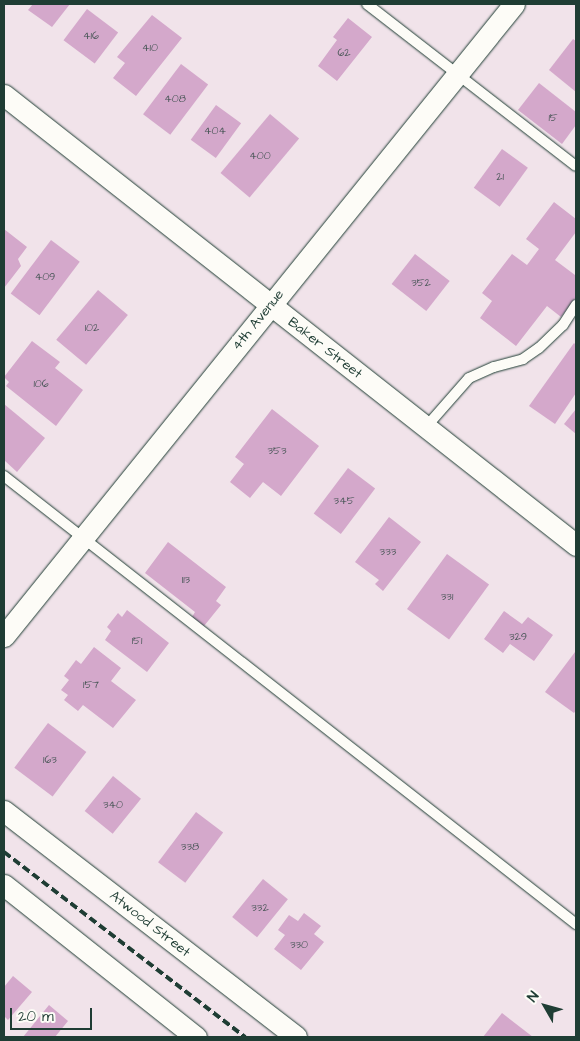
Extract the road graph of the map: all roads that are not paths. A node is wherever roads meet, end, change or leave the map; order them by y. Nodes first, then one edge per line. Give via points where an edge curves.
1 (367, 4) edge
2 (514, 4) edge
3 (458, 74) junction
4 (4, 95) edge
5 (576, 166) edge
6 (270, 305) junction
7 (576, 305) edge
8 (426, 427) junction
9 (4, 476) edge
10 (82, 538) junction
11 (576, 545) edge
12 (4, 636) edge
13 (4, 811) edge
14 (4, 885) edge
15 (576, 924) edge
16 (196, 1037) edge
17 (296, 1037) edge

1 - 3 lane
2 - 3 street, 4th Avenue
3 - 5 lane
3 - 6 street, 4th Avenue
4 - 6 street, Baker Street
6 - 8 street, Baker Street
6 - 10 street, 4th Avenue
7 - 8 lane via 563,325 523,359 469,378
8 - 11 street, Baker Street
9 - 10 lane
10 - 12 street, 4th Avenue
10 - 15 lane
13 - 17 street, Atwood Street
14 - 16 street

